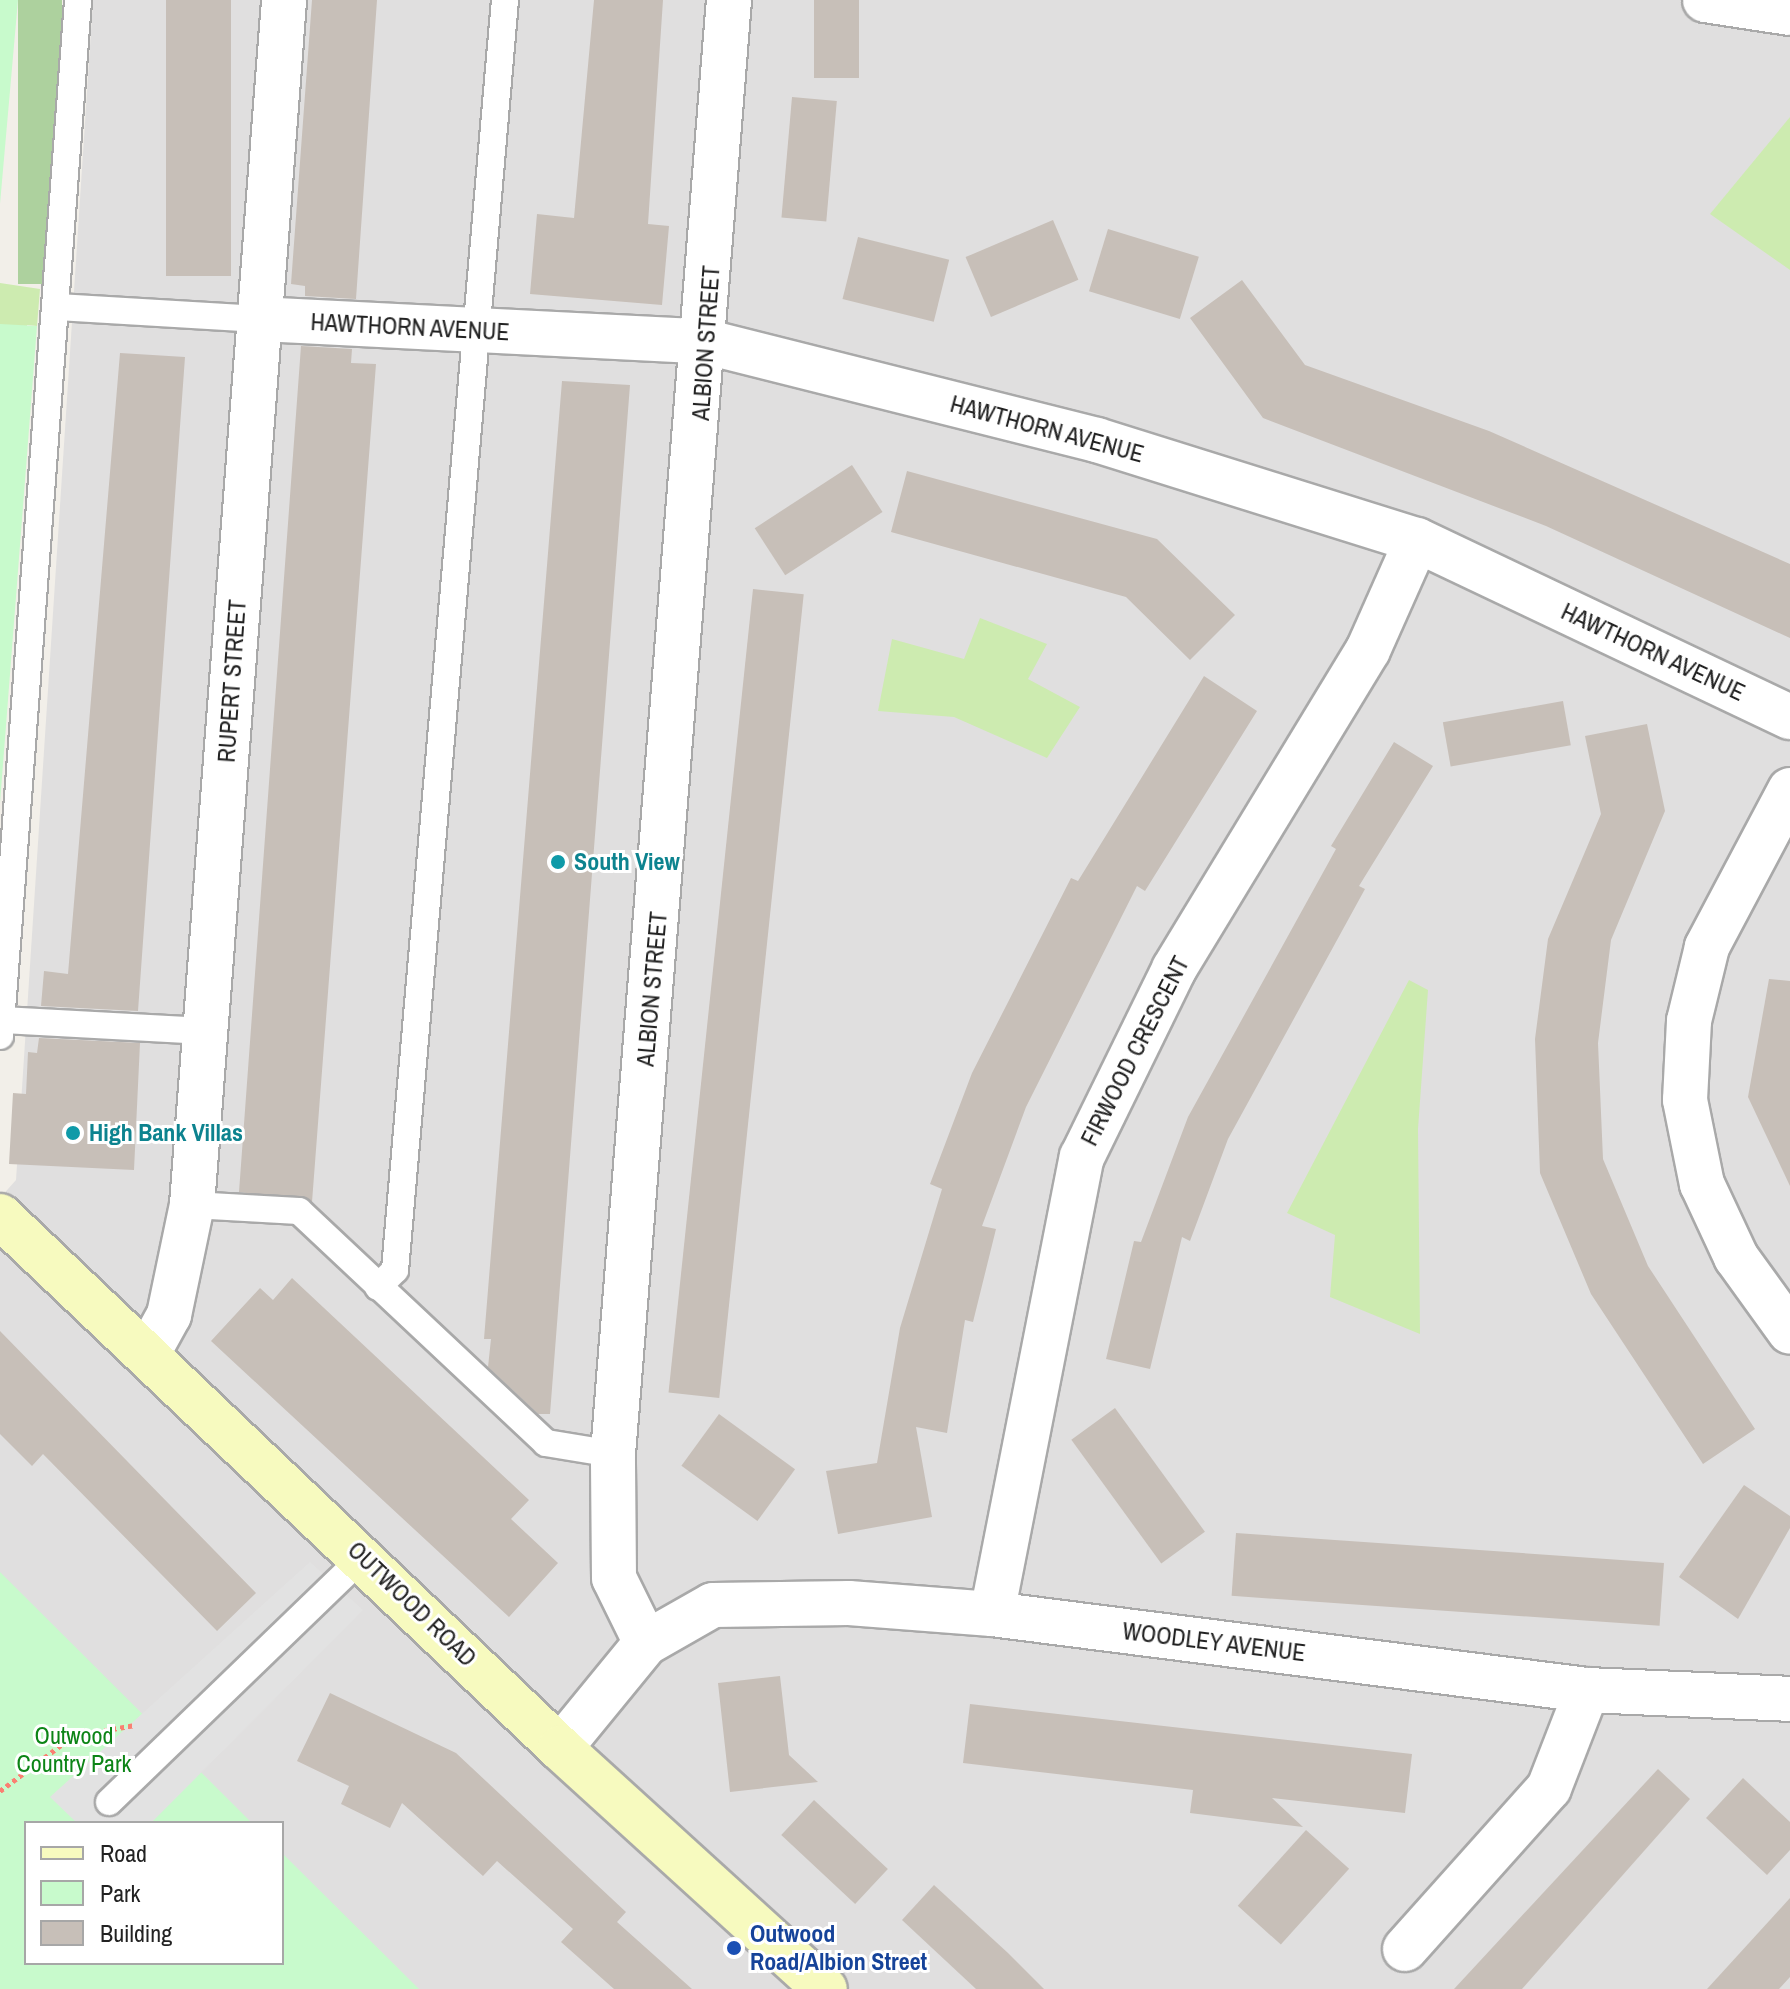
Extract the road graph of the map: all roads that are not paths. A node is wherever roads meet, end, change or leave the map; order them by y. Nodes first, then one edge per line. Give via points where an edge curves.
1 (78, 0) edge
2 (284, 0) edge
3 (505, 0) edge
4 (729, 0) edge
5 (1705, 0) edge
6 (1790, 13) edge
7 (58, 307) junction
8 (259, 319) junction
9 (480, 331) junction
10 (707, 342) junction
11 (1417, 540) junction
12 (1790, 717) edge
13 (1790, 790) edge
14 (1, 1028) edge
15 (206, 1031) junction
16 (192, 1205) junction
17 (0, 1216) edge
18 (378, 1287) junction
19 (1790, 1332) edge
20 (147, 1355) junction
21 (613, 1454) junction
22 (364, 1556) junction
23 (992, 1614) junction
24 (646, 1643) junction
25 (1587, 1690) junction
26 (1790, 1699) edge
27 (560, 1748) junction
28 (109, 1802) dead end
29 (1405, 1949) dead end
30 (825, 1989) edge

1 - 7 lane
2 - 8 street, RUPERT STREET
3 - 9 lane
4 - 10 street, ALBION STREET
5 - 6 street
7 - 8 lane
7 - 14 lane
8 - 9 street, HAWTHORN AVENUE
8 - 15 street, RUPERT STREET
9 - 10 street, HAWTHORN AVENUE
9 - 18 lane via 395,1270
10 - 11 street, HAWTHORN AVENUE via 1097,440
10 - 21 street, ALBION STREET
11 - 12 street, HAWTHORN AVENUE
11 - 23 street, FIRWOOD CRESCENT via 1368,650 1174,969 1082,1157
13 - 19 street via 1707,947 1689,1021 1685,1100 1702,1184 1736,1257
14 - 15 lane
15 - 16 street, RUPERT STREET
16 - 18 lane via 299,1211
16 - 20 street, RUPERT STREET via 169,1315
17 - 20 street, OUTWOOD ROAD
18 - 21 lane via 546,1443
20 - 22 street, OUTWOOD ROAD
21 - 24 street, ALBION STREET via 614,1578
22 - 27 street, OUTWOOD ROAD
22 - 28 lane
23 - 24 street, WOODLEY AVENUE via 849,1603 713,1605
23 - 25 street, WOODLEY AVENUE
24 - 27 street
25 - 26 street, WOODLEY AVENUE
25 - 29 street via 1549,1788
27 - 30 street, OUTWOOD ROAD

